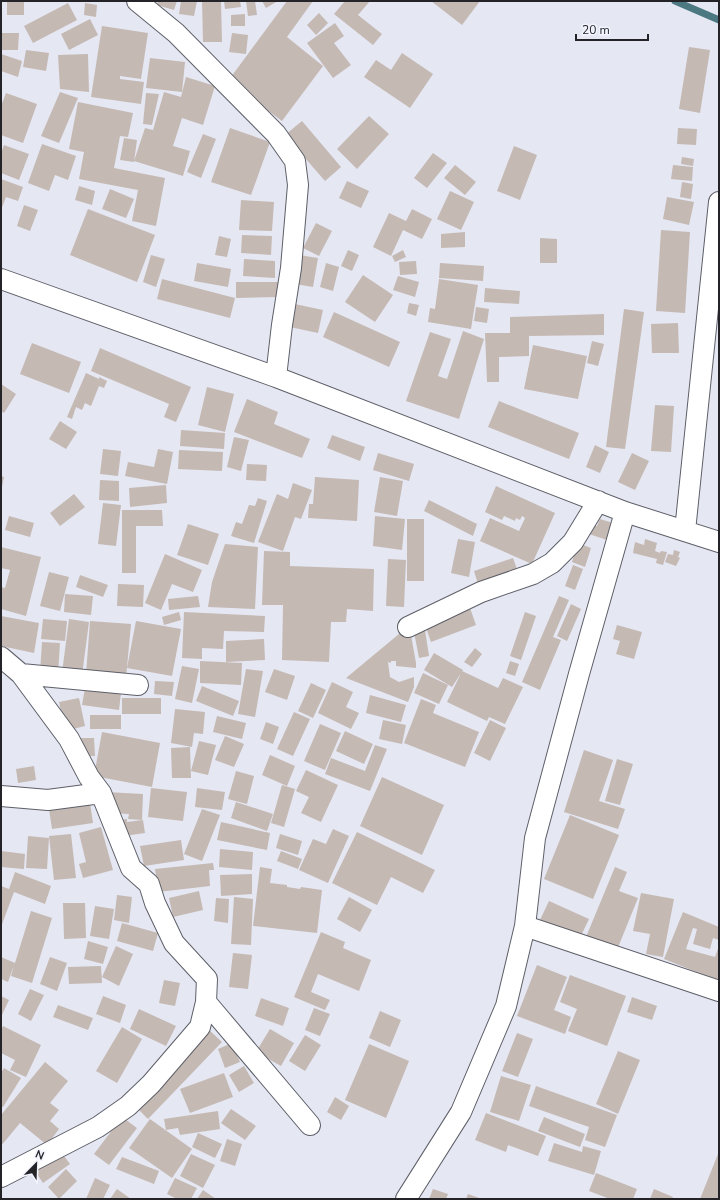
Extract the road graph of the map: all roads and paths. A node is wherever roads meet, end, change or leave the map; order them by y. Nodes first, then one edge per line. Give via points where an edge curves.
1 (137, 1) edge
2 (719, 202) edge
3 (716, 270) edge
4 (2, 280) edge
5 (276, 377) junction
6 (598, 501) junction
7 (625, 512) junction
8 (685, 531) junction
9 (719, 542) edge
10 (408, 627) dead end
11 (1, 657) edge
12 (21, 674) junction
13 (138, 685) dead end
14 (101, 794) junction
15 (1, 796) edge
16 (525, 926) junction
17 (719, 991) edge
18 (206, 1002) junction
19 (310, 1125) dead end
20 (1, 1177) edge
21 (406, 1199) edge

1 - 5 street via 176,33 276,134 294,161 298,185 291,268
2 - 3 street
3 - 8 street
4 - 5 street
5 - 6 street
6 - 7 street
6 - 10 street via 573,542 552,563 533,574 481,592
7 - 8 street
7 - 16 street via 535,838
8 - 9 street
11 - 12 street
12 - 13 street
12 - 14 street via 69,739
14 - 15 street via 48,800
14 - 18 street via 131,868 149,884 174,943 207,979
16 - 17 street
16 - 21 street via 506,1006 461,1112
18 - 19 street
18 - 20 street via 200,1027 151,1084 128,1106 98,1127

